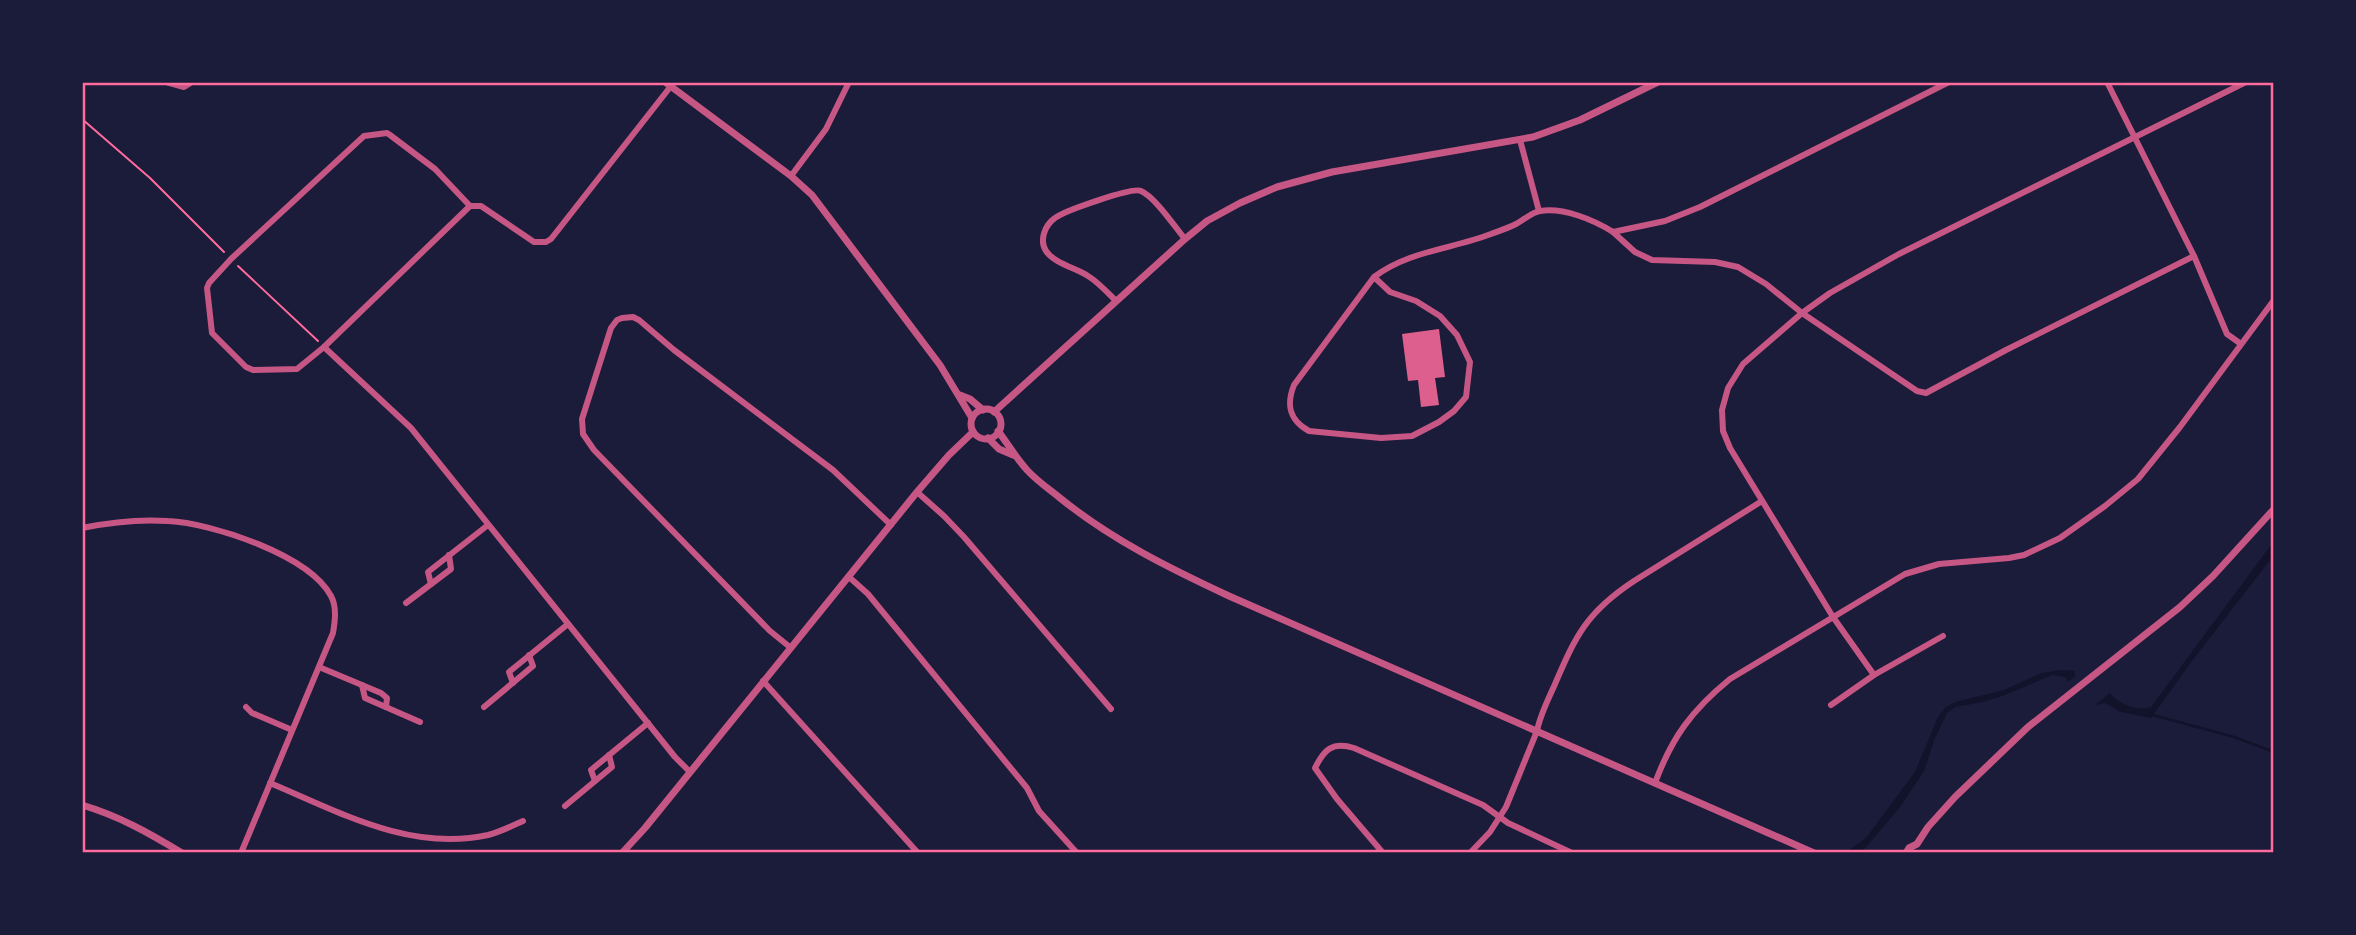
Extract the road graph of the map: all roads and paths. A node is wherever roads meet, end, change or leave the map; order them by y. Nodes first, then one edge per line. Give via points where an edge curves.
1 (166, 82) edge
2 (192, 82) edge
3 (849, 82) edge
4 (1658, 82) edge
5 (1949, 82) edge
6 (2107, 82) edge
7 (2246, 82) edge
8 (668, 84) edge
9 (82, 119) edge
10 (2134, 138) junction
11 (1520, 140) junction
12 (791, 176) junction
13 (470, 206) junction
14 (1539, 211) junction
15 (1612, 232) junction
16 (1185, 239) junction
17 (2194, 256) junction
18 (231, 259) junction
19 (1374, 277) junction
20 (2274, 300) edge
21 (1116, 301) junction
22 (1802, 313) junction
23 (2241, 344) junction
24 (321, 349) junction
25 (960, 395) junction
26 (983, 410) junction
27 (994, 412) junction
28 (972, 418) junction
29 (998, 431) junction
30 (973, 432) junction
31 (988, 438) junction
32 (1013, 455) junction
33 (917, 492) junction
34 (1762, 501) junction
35 (2274, 509) edge
36 (488, 525) junction
37 (891, 525) junction
38 (82, 528) edge
39 (449, 555) junction
40 (849, 577) junction
41 (431, 584) junction
42 (406, 603) dead end
43 (1833, 617) junction
44 (568, 624) junction
45 (1942, 636) dead end
46 (791, 648) junction
47 (529, 655) junction
48 (319, 667) junction
49 (1874, 675) junction
50 (763, 681) junction
51 (513, 683) junction
52 (362, 685) junction
53 (1831, 705) dead end
54 (246, 707) dead end
55 (386, 707) junction
56 (484, 707) dead end
57 (1111, 709) dead end
58 (420, 722) dead end
59 (648, 723) junction
60 (292, 730) junction
61 (1536, 731) junction
62 (690, 772) junction
63 (270, 783) junction
64 (1655, 783) junction
65 (82, 805) edge
66 (565, 806) dead end
67 (1500, 817) junction
68 (523, 821) dead end
69 (1917, 844) junction
70 (182, 853) edge
71 (241, 853) edge
72 (622, 853) edge
73 (918, 853) edge
74 (1077, 853) edge
75 (1383, 853) edge
76 (1470, 853) edge
77 (1572, 853) edge
78 (1814, 853) edge
79 (1906, 853) edge
80 (1917, 853) edge

1 - 2 street via 184,87
3 - 12 street via 826,129
4 - 11 street via 1580,120
5 - 15 street via 1700,207 1665,221
6 - 10 street
7 - 10 street
8 - 12 street
8 - 13 street via 551,239 534,242 481,205
9 - 18 path
10 - 17 street
10 - 22 street via 1899,254
11 - 14 street
11 - 16 street via 1332,172 1277,187 1207,221
12 - 25 street via 831,218
13 - 18 street via 435,169 390,135 368,134
13 - 24 street
14 - 15 street via 1560,212
14 - 19 street via 1487,236 1399,261
15 - 22 street via 1634,252 1652,260 1738,267
16 - 21 street
16 - 21 street via 1149,196 1136,190 1056,217 1044,230 1046,251 1089,276
17 - 22 street via 1926,393
17 - 23 street via 2227,334
18 - 24 path
18 - 24 street via 207,288 212,333 246,368 297,369
19 - 19 street via 1288,399 1291,416 1309,431 1381,439 1412,436 1439,422 1466,397 1470,362 1457,335 1440,316 1416,300 1390,292
20 - 23 street
21 - 27 street
22 - 34 street via 1743,364 1728,388 1722,410 1723,432 1730,448
23 - 43 street via 2138,479 2060,538 2024,555 1925,567
24 - 36 street via 411,428
25 - 26 street
25 - 28 street
26 - 27 street
26 - 28 street
27 - 29 street via 1000,422
28 - 30 street
29 - 31 street
29 - 32 street
30 - 31 street
30 - 33 street
31 - 32 street
32 - 61 street via 1082,516 1154,560
33 - 37 street
33 - 57 street via 964,537
34 - 43 street
34 - 61 street via 1623,587 1593,614 1575,638
35 - 69 street via 2180,607 2028,727 1955,797
36 - 39 street
36 - 44 street
37 - 40 street
37 - 46 street via 834,470 639,320 617,320 582,419 583,434
38 - 48 street via 138,520 202,525 262,546 302,567 322,583 335,607 333,633
39 - 41 street via 451,569
39 - 41 street via 428,572
40 - 46 street
40 - 74 street via 868,594
41 - 42 street
43 - 49 street
43 - 64 street via 1709,696 1673,740
44 - 47 street
44 - 59 street
45 - 49 street
46 - 50 street
47 - 51 street via 533,666
47 - 51 street via 509,672
48 - 52 street
48 - 60 street
49 - 53 street
50 - 62 street
50 - 73 street
51 - 56 street
52 - 55 street via 365,698
52 - 55 street via 387,698
54 - 60 street
55 - 58 street
59 - 62 street
59 - 66 street via 609,755 612,766
60 - 63 street
61 - 64 street
61 - 67 street
62 - 72 street
63 - 68 street via 366,824 415,837 469,838
63 - 71 street
64 - 78 street
65 - 70 street via 131,823
67 - 75 street via 1483,805 1354,748 1332,747 1323,752 1315,768
67 - 76 street
67 - 77 street
69 - 79 street
69 - 80 street

